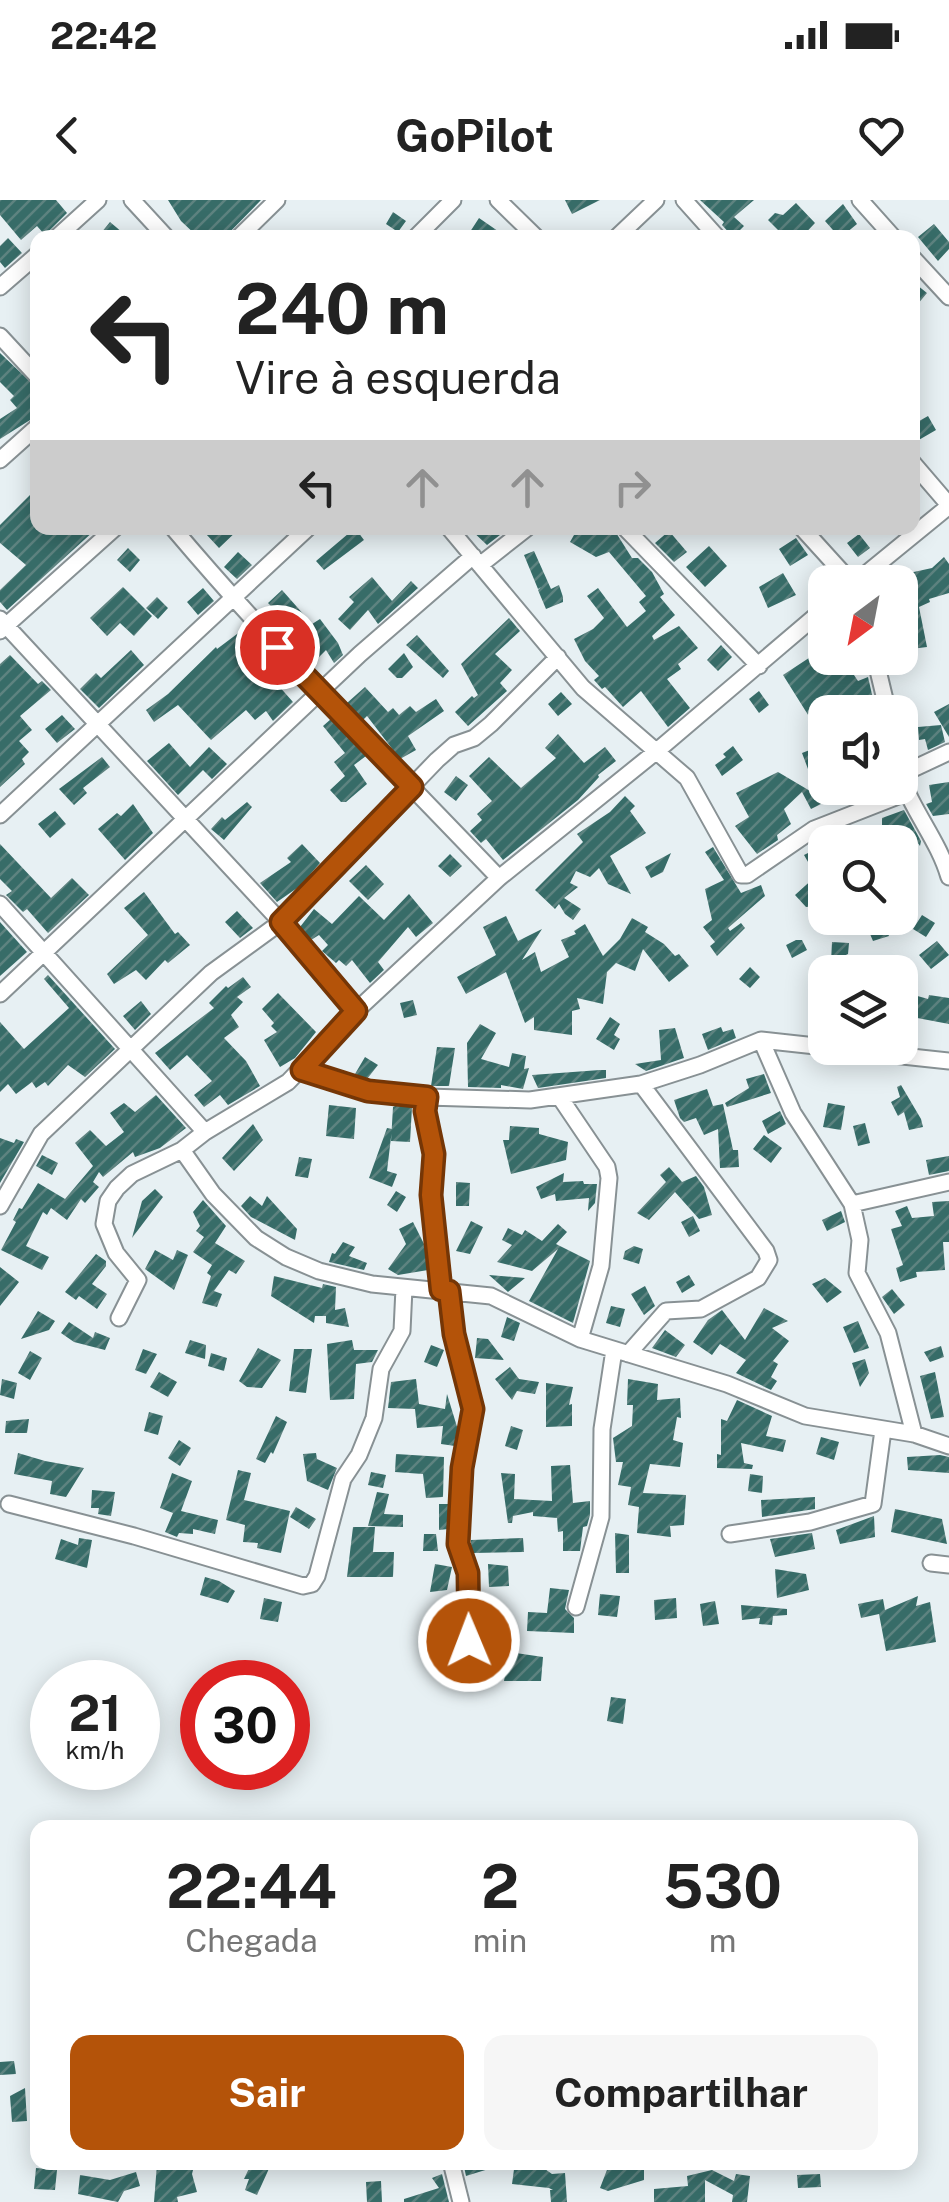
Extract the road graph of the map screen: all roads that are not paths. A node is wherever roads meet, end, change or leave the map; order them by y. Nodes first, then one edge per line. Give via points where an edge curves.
1 (98, 200) edge
2 (132, 200) edge
3 (277, 200) edge
4 (453, 200) edge
5 (498, 200) edge
6 (656, 200) edge
7 (684, 200) edge
8 (860, 200) edge
9 (65, 230) edge
10 (160, 230) edge
11 (246, 230) edge
12 (423, 230) edge
13 (529, 230) edge
14 (624, 230) edge
15 (711, 230) edge
16 (887, 230) edge
17 (30, 261) edge
18 (920, 266) edge
19 (0, 287) edge
20 (949, 297) edge
21 (0, 336) edge
22 (30, 368) edge
23 (30, 433) edge
24 (0, 460) edge
25 (920, 471) edge
26 (949, 505) edge
27 (920, 528) edge
28 (107, 535) edge
29 (179, 535) edge
30 (301, 535) edge
31 (455, 535) edge
32 (516, 535) edge
33 (632, 535) edge
34 (809, 535) edge
35 (912, 535) edge
36 (476, 561) junction
37 (837, 565) edge
38 (874, 565) edge
39 (234, 600) junction
40 (808, 623) edge
41 (2, 625) edge
42 (558, 657) junction
43 (759, 666) junction
44 (320, 694) junction
45 (95, 725) junction
46 (658, 750) junction
47 (949, 752) edge
48 (918, 766) edge
49 (412, 787) junction
50 (874, 805) edge
51 (914, 805) edge
52 (0, 815) edge
53 (184, 822) junction
54 (949, 877) edge
55 (499, 878) junction
56 (0, 904) edge
57 (281, 922) junction
58 (45, 952) junction
59 (0, 994) edge
60 (356, 1011) junction
61 (761, 1040) junction
62 (808, 1045) edge
63 (132, 1048) junction
64 (918, 1057) edge
65 (949, 1060) edge
66 (302, 1070) junction
67 (641, 1084) junction
68 (559, 1096) junction
69 (427, 1097) junction
70 (205, 1132) junction
71 (182, 1150) junction
72 (949, 1182) edge
73 (852, 1204) junction
74 (0, 1206) edge
75 (404, 1288) junction
76 (445, 1290) junction
77 (119, 1318) dead end
78 (580, 1340) junction
79 (621, 1352) junction
80 (883, 1430) junction
81 (914, 1434) junction
82 (949, 1446) edge
83 (9, 1504) dead end
84 (730, 1534) dead end
85 (930, 1564) dead end
86 (949, 1565) edge
87 (576, 1607) dead end
88 (469, 1675) dead end
89 (453, 2170) edge
90 (461, 2202) edge

1 - 9 street
2 - 10 street
3 - 11 street
4 - 12 street
5 - 13 street
6 - 14 street
7 - 15 street
8 - 16 street
17 - 19 street
18 - 20 street
21 - 22 street
23 - 24 street
25 - 26 street
26 - 27 street
28 - 41 street
29 - 39 street
30 - 39 street
31 - 36 street
32 - 36 street
33 - 43 street
34 - 37 street
35 - 38 street
36 - 42 street
36 - 44 street
39 - 44 street
39 - 45 street
40 - 43 street
41 - 45 street
42 - 46 street
42 - 49 street via 492,724 454,745
43 - 46 street
44 - 49 street
44 - 53 street
45 - 52 street
45 - 53 street
46 - 50 street via 686,778 741,875 814,829
46 - 55 street
47 - 48 street
49 - 55 street
49 - 57 street
51 - 54 street
53 - 57 street
53 - 58 street
55 - 60 street
56 - 58 street
57 - 60 street
57 - 63 street via 211,974
58 - 59 street
58 - 63 street
60 - 66 street
61 - 62 street
61 - 67 street
61 - 73 street via 793,1113
63 - 70 street
63 - 74 street via 41,1134
64 - 65 street
66 - 69 street via 368,1091
66 - 70 street
67 - 68 street
67 - 79 street via 768,1260 758,1278 701,1308 666,1311
68 - 69 street
68 - 78 street via 609,1178 601,1266
69 - 76 street via 431,1195
70 - 71 street
71 - 75 street via 234,1218 271,1248 320,1271
71 - 77 street via 132,1174 108,1201 108,1239 138,1280
72 - 73 street
73 - 81 street via 858,1273 888,1333
75 - 76 street
75 - 83 street via 402,1331 381,1369 374,1418 343,1479 312,1584
76 - 78 street via 510,1304
76 - 88 street via 473,1409 458,1544 468,1573
78 - 79 street
79 - 80 street via 806,1416
79 - 87 street via 602,1429 601,1518
80 - 81 street
80 - 84 street via 873,1504
81 - 82 street
85 - 86 street
89 - 90 street

